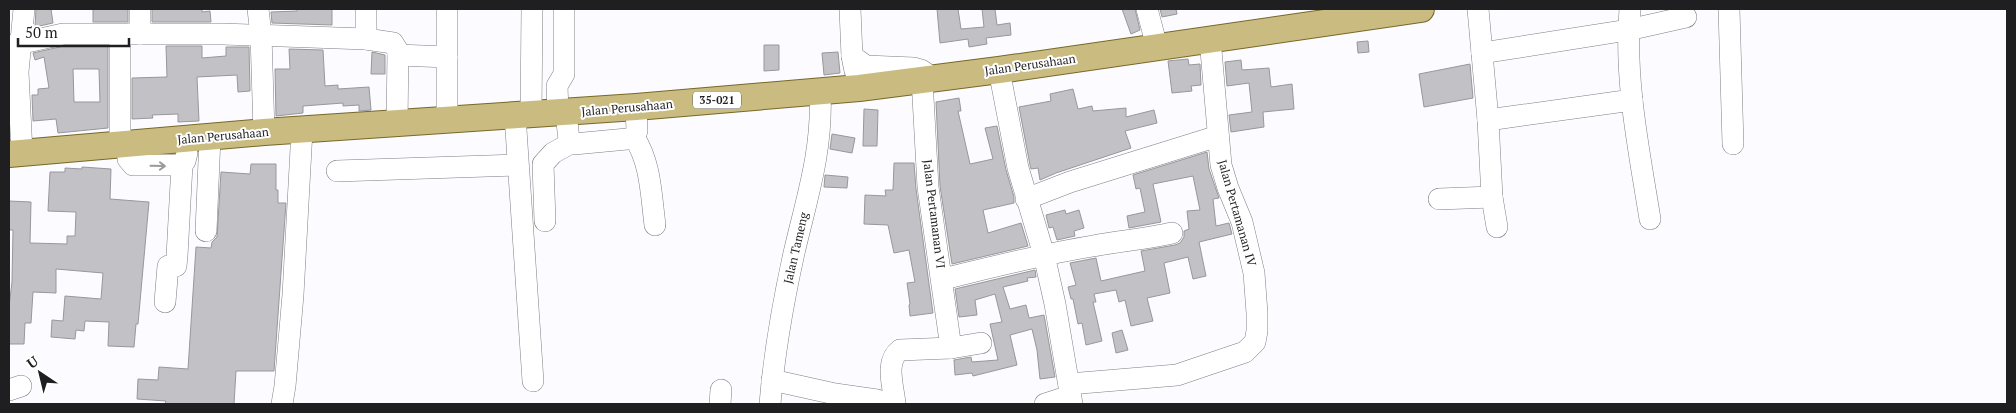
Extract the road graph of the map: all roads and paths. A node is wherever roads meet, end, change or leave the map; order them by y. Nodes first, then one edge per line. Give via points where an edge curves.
1 (24, 9) edge
2 (140, 9) edge
3 (258, 9) edge
4 (366, 9) edge
5 (448, 9) edge
6 (532, 9) edge
7 (564, 9) edge
8 (850, 9) edge
9 (1147, 9) edge
10 (1422, 9) edge
11 (1478, 9) edge
12 (1630, 9) edge
13 (1729, 9) edge
14 (1686, 17) dead end
15 (1628, 30) junction
16 (130, 35) junction
17 (261, 35) junction
18 (366, 39) junction
19 (1210, 39) junction
20 (15, 45) edge
21 (1157, 47) junction
22 (1482, 53) junction
23 (398, 55) junction
24 (852, 56) junction
25 (447, 57) junction
26 (999, 70) junction
27 (927, 79) junction
28 (859, 88) junction
29 (820, 91) junction
30 (1632, 100) junction
31 (636, 107) junction
32 (562, 112) junction
33 (523, 114) junction
34 (1488, 120) junction
35 (447, 121) junction
36 (397, 123) junction
37 (302, 130) junction
38 (264, 132) junction
39 (1218, 136) junction
40 (634, 137) junction
41 (198, 138) junction
42 (571, 142) junction
43 (124, 144) junction
44 (1733, 144) dead end
45 (15, 153) edge
46 (182, 165) junction
47 (517, 165) junction
48 (337, 172) dead end
49 (1492, 197) junction
50 (1026, 199) junction
51 (1439, 199) dead end
52 (1650, 219) dead end
53 (544, 221) dead end
54 (655, 225) dead end
55 (1497, 227) dead end
56 (206, 231) dead end
57 (1172, 233) dead end
58 (1044, 255) junction
59 (943, 279) junction
60 (165, 302) dead end
61 (981, 343) dead end
62 (951, 348) junction
63 (772, 380) junction
64 (534, 381) dead end
65 (1070, 395) edge
66 (886, 402) edge
67 (282, 404) edge
68 (770, 404) edge
69 (1045, 404) edge

1 - 20 street
2 - 16 street
3 - 17 street
4 - 18 street
5 - 25 street
6 - 33 street
7 - 32 street via 564,74 556,86
8 - 24 street
9 - 21 street
10 - 19 main road, Jalan Perusahaan / 35-021
11 - 22 street
12 - 15 street
13 - 44 street
14 - 15 street
15 - 22 street
15 - 30 street
16 - 17 street
16 - 20 street via 62,34
16 - 43 street
17 - 18 street
17 - 38 street
18 - 23 street via 394,43
19 - 21 main road, Jalan Perusahaan / 35-021
19 - 39 street, Jalan Pertamanan IV
20 - 45 street via 18,72
21 - 26 main road, Jalan Perusahaan / 35-021
22 - 34 street
23 - 25 street
23 - 36 street
24 - 27 street via 866,66 921,70
24 - 28 street
25 - 35 street
26 - 27 main road, Jalan Perusahaan / 35-021
26 - 50 street
27 - 28 main road, Jalan Perusahaan / 35-021
27 - 59 street, Jalan Pertamanan VI via 928,188
28 - 29 main road, Jalan Perusahaan / 35-021
29 - 31 main road, Jalan Perusahaan / 35-021
29 - 63 street, Jalan Tameng via 818,149 785,295
30 - 34 street
30 - 52 street
31 - 32 main road, Jalan Perusahaan / 35-021
31 - 40 street via 637,131
32 - 33 main road, Jalan Perusahaan / 35-021
32 - 42 street
33 - 35 main road, Jalan Perusahaan / 35-021
33 - 47 street
34 - 49 street
35 - 36 main road, Jalan Perusahaan / 35-021
36 - 37 main road, Jalan Perusahaan / 35-021
37 - 38 main road, Jalan Perusahaan / 35-021
37 - 67 street via 293,295
38 - 41 main road, Jalan Perusahaan / 35-021
39 - 50 street
39 - 65 street, Jalan Pertamanan IV via 1221,165 1242,222 1254,272 1255,342 1245,352 1205,367
40 - 42 street
40 - 54 street via 648,166
41 - 43 main road, Jalan Perusahaan / 35-021
41 - 46 street
41 - 56 street
42 - 53 street via 553,152 543,164
43 - 45 main road, Jalan Perusahaan / 35-021
43 -> 46 street via 133,165
46 - 60 street via 177,261 176,266 168,266
47 - 48 street
47 - 64 street
49 - 51 street
49 - 55 street
50 - 58 street
57 - 58 street
58 - 59 street
58 - 65 street
59 - 62 street, Jalan Pertamanan VI
61 - 62 street
62 - 66 street via 905,349 896,353 891,364
63 - 66 street
63 - 68 street, Jalan Tameng
65 - 69 street, Jalan Pertamanan IV

